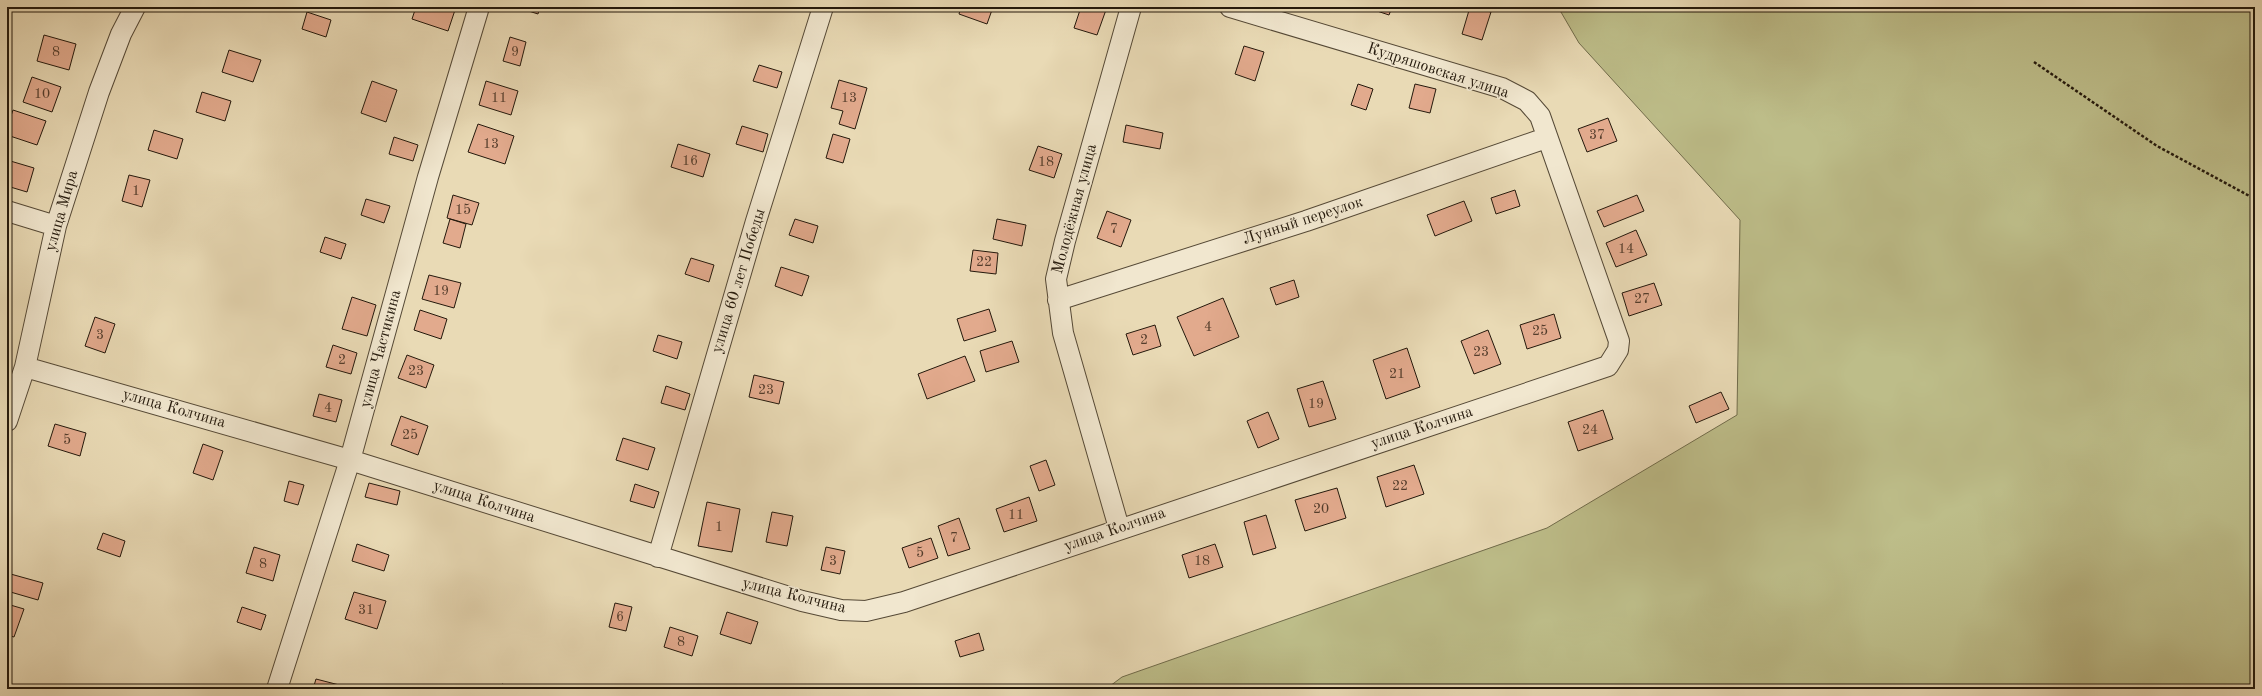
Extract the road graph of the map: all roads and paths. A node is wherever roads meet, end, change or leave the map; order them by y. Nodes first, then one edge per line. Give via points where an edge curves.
1 (135, 7) edge
2 (479, 7) edge
3 (824, 7) edge
4 (1131, 7) edge
5 (1230, 7) edge
6 (2034, 62) dead end
7 (1546, 138) junction
8 (2255, 199) edge
9 (7, 211) edge
10 (56, 226) junction
11 (1058, 300) junction
12 (1618, 350) joint
13 (25, 367) junction
14 (7, 421) edge
15 (350, 460) junction
16 (1119, 528) junction
17 (658, 557) junction
18 (277, 689) edge

1 - 10 street, улица Мира via 121,34 99,92
2 - 15 street, улица Частикина via 428,177
3 - 17 street, улица 60 лет Победы via 754,229
4 - 11 street, Молодёжная улица via 1065,241 1056,279
5 - 7 street, Кудряшовская улица via 1502,88 1527,101 1540,116
6 - 8 path via 2157,146
7 - 11 street, Лунный переулок via 1306,221
7 - 12 street, Кудряшовская улица via 1619,341
9 - 10 street
10 - 13 street, улица Мира
11 - 16 street, Молодёжная улица via 1063,333
12 - 16 street, улица Колчина via 1608,366
13 - 14 street, улица Мира
13 - 15 street, улица Колчина
15 - 17 street, улица Колчина
15 - 18 street, улица Частикина
16 - 17 street, улица Колчина via 904,602 866,611 840,610 802,601

